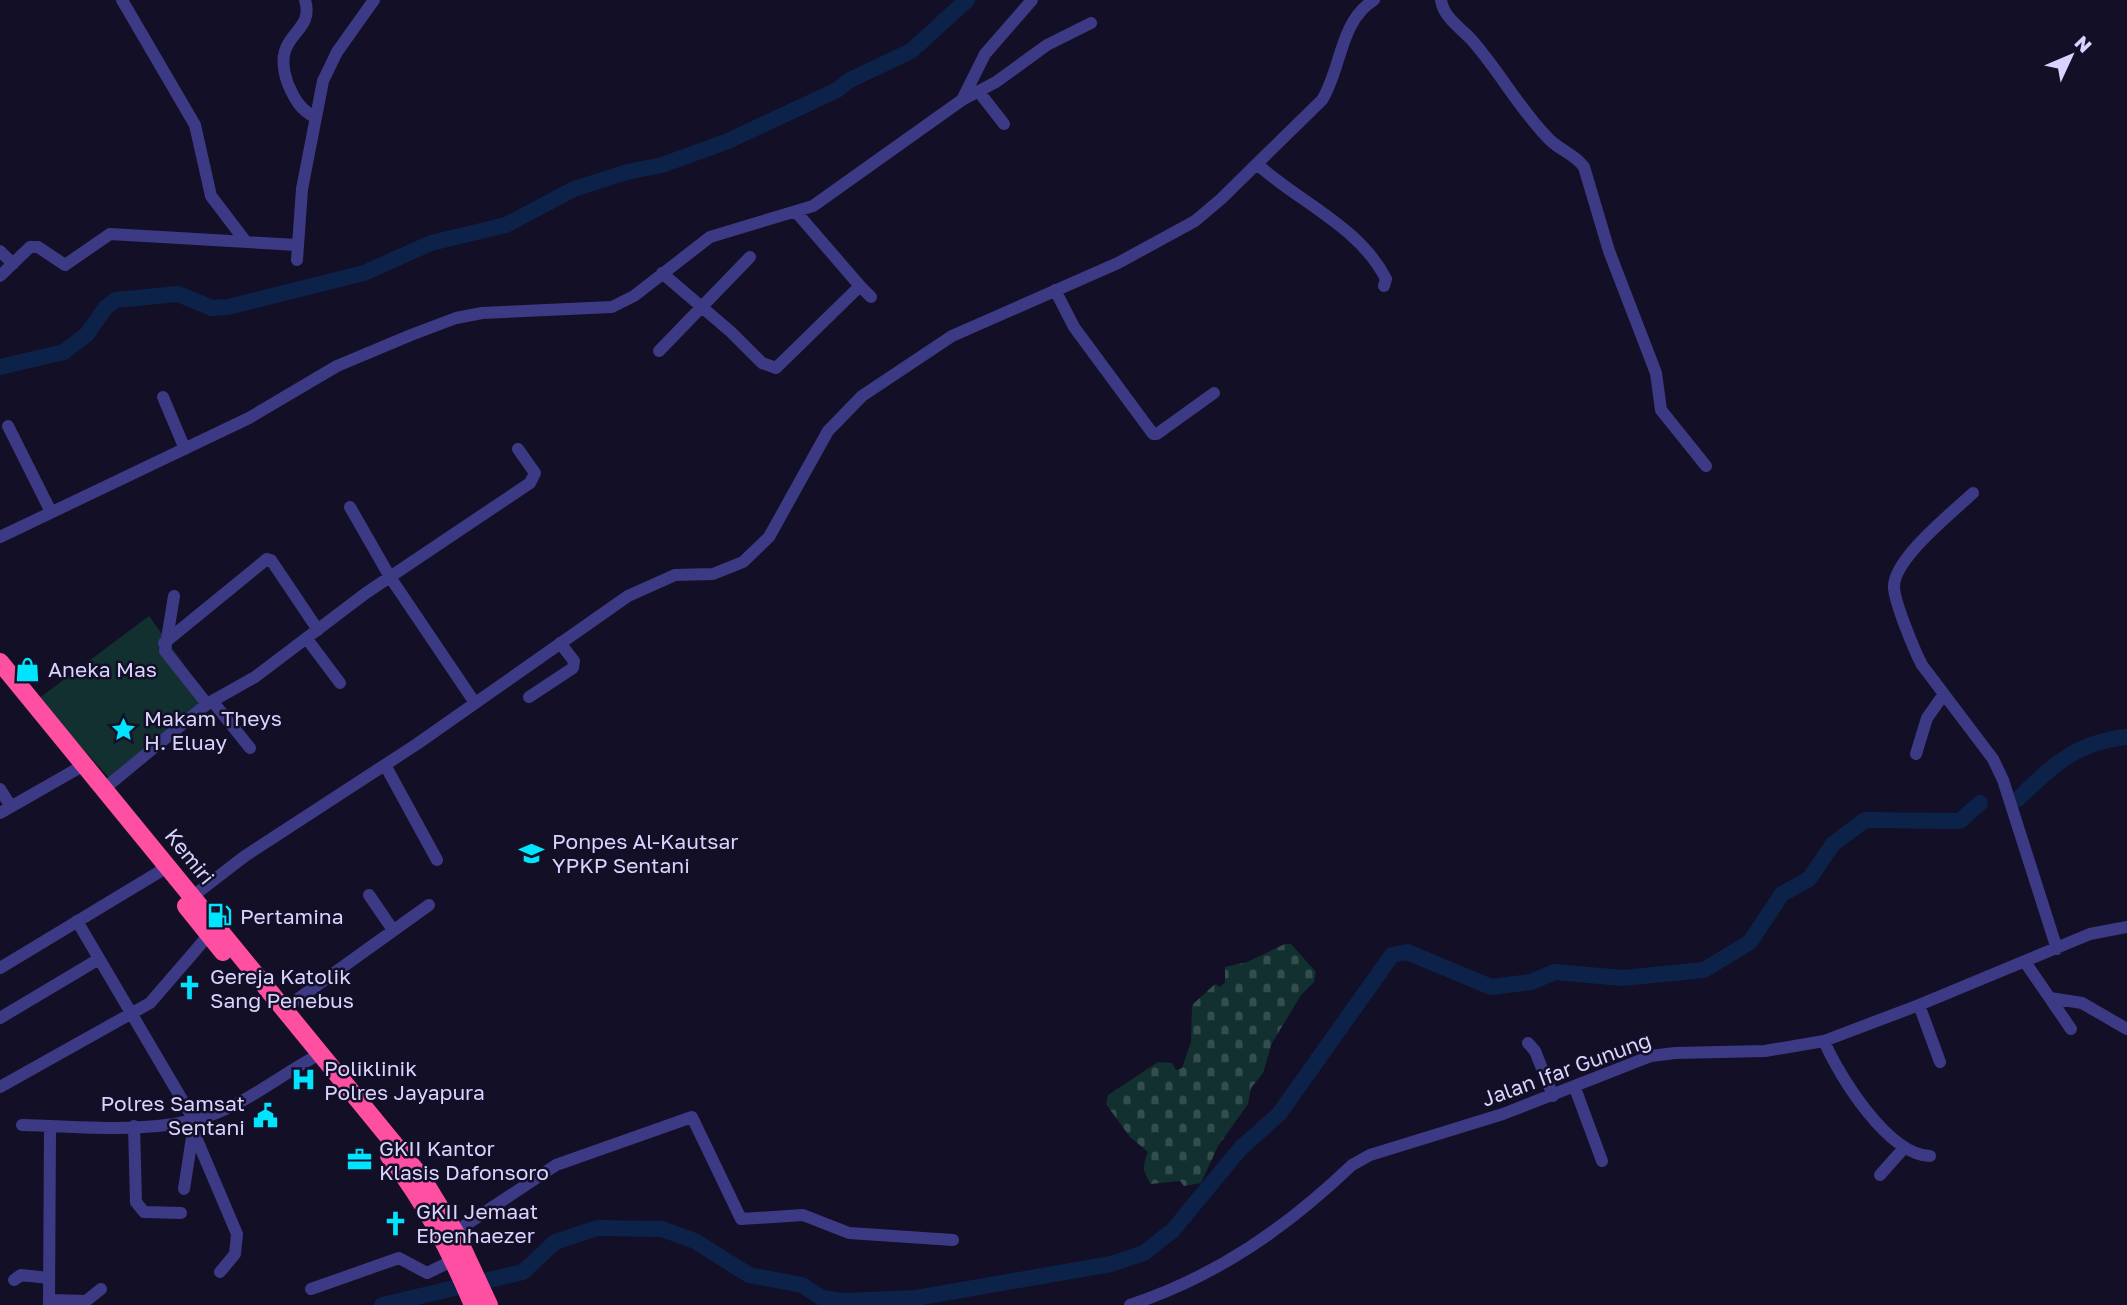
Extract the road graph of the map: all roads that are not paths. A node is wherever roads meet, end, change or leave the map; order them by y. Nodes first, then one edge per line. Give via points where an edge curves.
1 (122, 0) edge
2 (305, 0) edge
3 (374, 0) edge
4 (1032, 0) edge
5 (1374, 0) edge
6 (1441, 0) edge
7 (1091, 23) dead end
8 (979, 92) junction
9 (962, 100) junction
10 (315, 117) junction
11 (1004, 124) dead end
12 (1257, 164) junction
13 (797, 213) junction
14 (246, 242) junction
15 (297, 244) junction
16 (0, 251) edge
17 (750, 257) dead end
18 (297, 260) dead end
19 (13, 264) junction
20 (662, 273) junction
21 (0, 276) edge
22 (860, 286) junction
23 (1384, 286) dead end
24 (1055, 290) junction
25 (871, 297) dead end
26 (702, 309) junction
27 (659, 351) dead end
28 (1214, 393) dead end
29 (163, 397) dead end
30 (8, 425) dead end
31 (185, 449) junction
32 (518, 449) dead end
33 (1706, 466) dead end
34 (1973, 493) dead end
35 (350, 507) dead end
36 (51, 512) junction
37 (0, 537) edge
38 (390, 577) junction
39 (174, 596) dead end
40 (318, 630) junction
41 (307, 639) junction
42 (164, 643) junction
43 (560, 643) junction
44 (0, 662) edge
45 (0, 677) edge
46 (340, 683) dead end
47 (1944, 694) junction
48 (529, 697) dead end
49 (210, 703) junction
50 (475, 703) junction
51 (250, 748) dead end
52 (1916, 754) dead end
53 (385, 765) junction
54 (80, 768) junction
55 (105, 788) junction
56 (0, 789) edge
57 (6, 810) edge
58 (437, 860) dead end
59 (164, 869) junction
60 (369, 895) dead end
61 (193, 896) junction
62 (429, 905) dead end
63 (77, 921) junction
64 (2127, 927) edge
65 (213, 930) junction
66 (393, 930) junction
67 (2057, 949) junction
68 (236, 958) junction
69 (99, 960) junction
70 (2025, 962) junction
71 (0, 968) edge
72 (2050, 998) junction
73 (1919, 1005) junction
74 (284, 1009) junction
75 (132, 1014) junction
76 (0, 1018) edge
77 (2071, 1029) dead end
78 (2127, 1029) edge
79 (1824, 1041) junction
80 (1528, 1043) dead end
81 (315, 1057) junction
82 (1940, 1062) dead end
83 (0, 1087) edge
84 (1575, 1088) junction
85 (1553, 1096) junction
86 (192, 1124) junction
87 (22, 1125) dead end
88 (50, 1126) junction
89 (134, 1126) junction
90 (1904, 1148) junction
91 (1930, 1156) dead end
92 (1602, 1161) dead end
93 (1880, 1175) dead end
94 (416, 1181) junction
95 (184, 1189) dead end
96 (181, 1213) dead end
97 (455, 1231) junction
98 (953, 1240) dead end
99 (459, 1261) junction
100 (220, 1272) dead end
101 (49, 1278) junction
102 (14, 1280) dead end
103 (101, 1289) dead end
104 (311, 1289) dead end
105 (1163, 1300) edge
106 (49, 1302) edge
107 (483, 1304) edge
108 (1130, 1305) edge

1 - 14 street via 195,125 211,196
2 - 10 street via 309,10 306,23 291,35 282,61 295,99
3 - 10 street via 331,61
4 - 9 street via 985,54
5 - 12 street via 1349,28 1332,84 1322,100
6 - 33 street via 1446,13 1540,129 1584,167 1609,251 1656,373 1661,410
7 - 8 street via 1046,45
8 - 9 street
8 - 11 street
9 - 13 street via 827,197
10 - 15 street
12 - 23 street via 1365,248 1386,279
12 - 24 street via 1195,221 1118,263
13 - 20 street via 722,232
13 - 22 street
14 - 15 street
14 - 19 street via 110,234 67,264 34,246
15 - 18 street
16 - 19 street
17 - 26 street
19 - 21 street
20 - 26 street
20 - 31 street via 612,307 482,313 435,325 337,366 279,402
22 - 25 street
22 - 26 street via 776,368 766,366
24 - 28 street via 1074,327 1153,434
24 - 43 street via 952,335 862,396 828,431 763,545 743,562 723,572 662,579
26 - 27 street
29 - 31 street
30 - 36 street
31 - 36 street
32 - 38 street via 535,473 534,479
34 - 47 street via 1903,561 1894,588 1913,647
35 - 38 street
36 - 37 street
38 - 40 street
38 - 50 street
39 - 42 street
40 - 41 street
40 - 42 street via 267,559
41 - 46 street
41 - 49 street
42 - 49 street via 165,652
43 - 48 street via 574,661 573,668
43 - 50 street
44 - 54 highway, Kemiri
45 - 54 highway, Kemiri
47 - 52 street via 1927,718
47 - 67 street via 1993,759 2003,780
49 - 51 street
49 - 55 street
50 - 53 street
53 - 58 street
53 - 61 street via 245,856
54 - 55 highway, Kemiri
54 - 57 street
54 - 59 highway, Kemiri
55 - 59 highway, Kemiri
56 - 57 street
59 - 61 highway, Kemiri
59 - 63 street
59 - 65 highway, Kemiri
60 - 66 street
61 - 65 highway, Kemiri
62 - 66 street
63 - 69 street
63 - 71 street
64 - 67 street, Jalan Ifar Gunung via 2091,934
65 - 68 highway, Kemiri
65 - 75 street via 157,998
66 - 74 street
67 - 70 street, Jalan Ifar Gunung
68 - 74 highway, Kemiri
68 - 81 highway, Kemiri
69 - 75 street
69 - 76 street
70 - 72 street
70 - 73 street, Jalan Ifar Gunung
72 - 77 street
72 - 78 street via 2082,1003
73 - 79 street, Jalan Ifar Gunung
73 - 82 street
74 - 81 highway, Kemiri
75 - 83 street
75 - 86 street
79 - 84 street, Jalan Ifar Gunung via 1765,1051 1651,1056
79 - 90 street via 1844,1081
80 - 85 street
81 - 86 street
81 - 94 highway, Kemiri
84 - 85 street, Jalan Ifar Gunung
84 - 92 street
85 - 105 street, Jalan Ifar Gunung via 1359,1160 1255,1246
86 - 89 street
86 - 95 street
86 - 100 street via 237,1234 235,1254
87 - 88 street
88 - 89 street
88 - 101 street
89 - 96 street via 136,1202 144,1212
90 - 91 street
90 - 93 street
94 - 97 highway
94 - 99 highway
97 - 98 street via 556,1165 692,1117 741,1219 803,1215 849,1233
97 - 99 highway
99 - 104 street via 427,1273 399,1258
99 - 107 highway
101 - 102 street via 21,1275
101 - 106 street
103 - 106 street via 86,1301
105 - 108 street, Jalan Ifar Gunung

